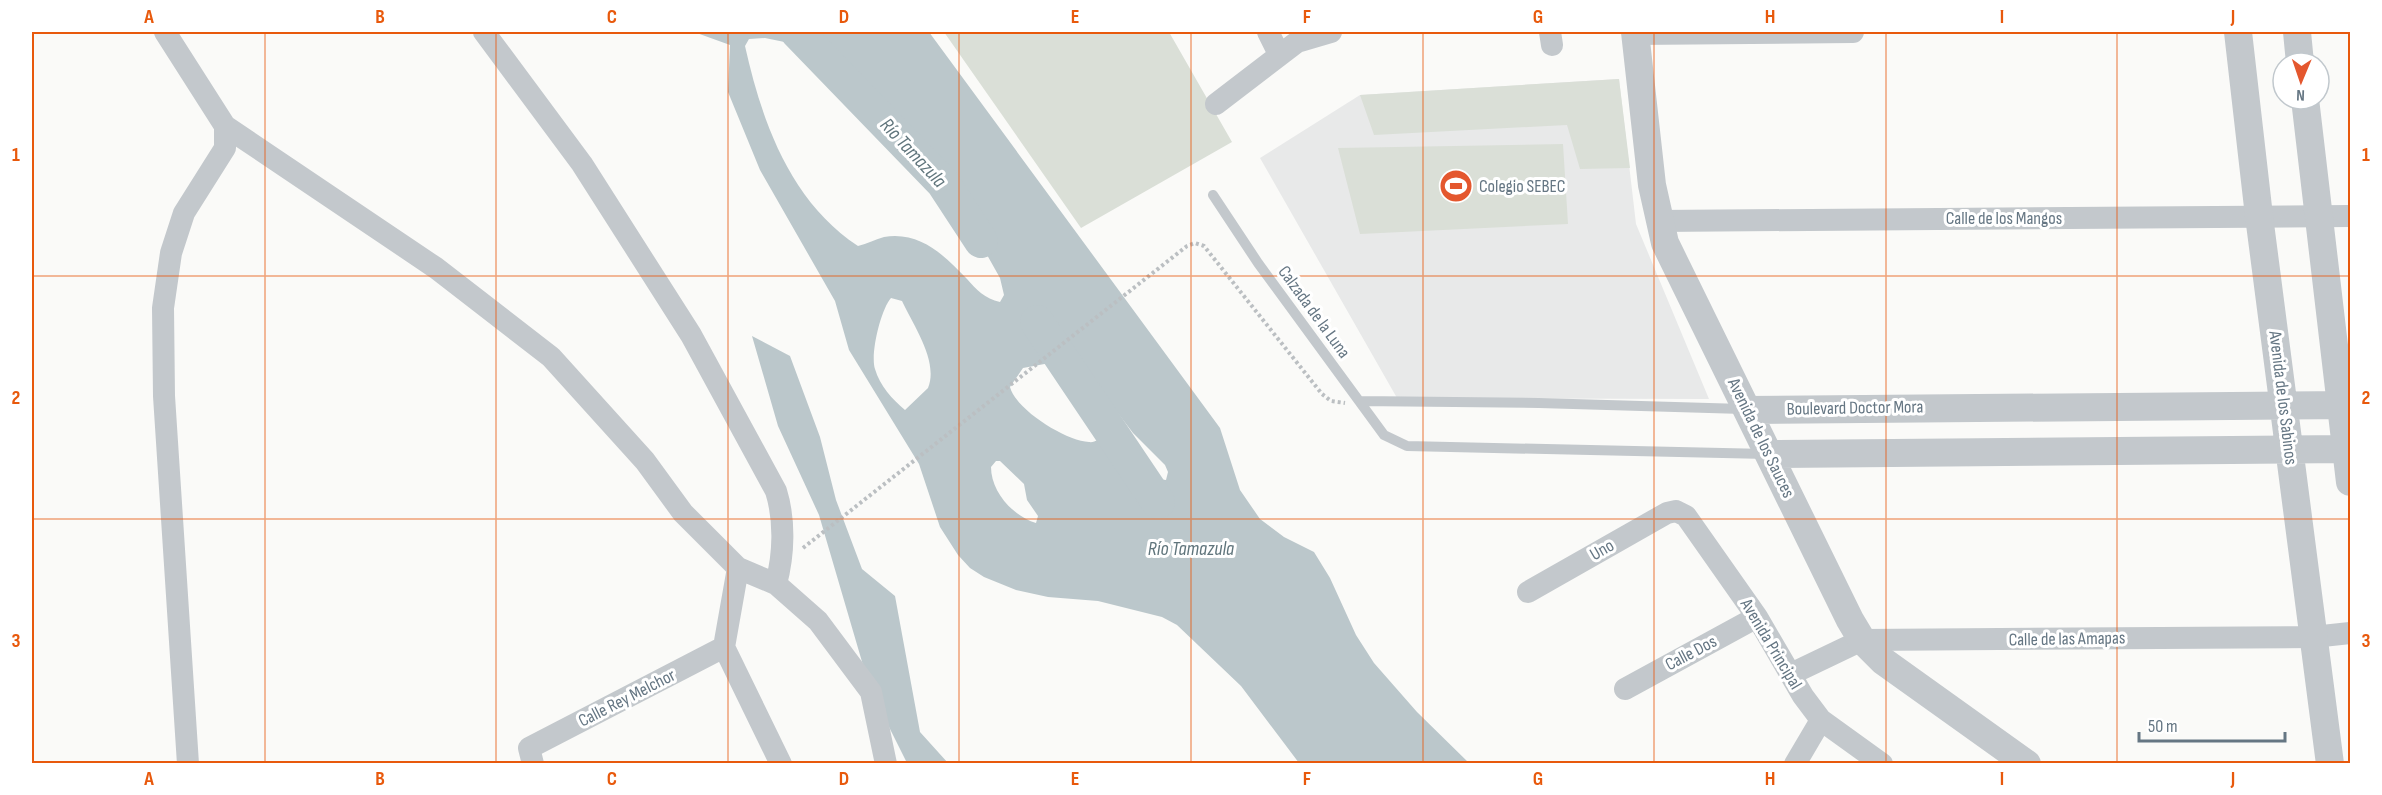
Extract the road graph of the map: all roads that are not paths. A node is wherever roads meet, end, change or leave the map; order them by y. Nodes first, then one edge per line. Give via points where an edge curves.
1 (165, 32) edge
2 (484, 32) edge
3 (1268, 32) edge
4 (1331, 32) edge
5 (1853, 32) edge
6 (2238, 32) edge
7 (2297, 32) edge
8 (1635, 33) edge
9 (2299, 51) edge
10 (1279, 54) junction
11 (1216, 104) dead end
12 (2306, 111) edge
13 (225, 126) junction
14 (1213, 195) dead end
15 (2259, 216) junction
16 (2318, 216) junction
17 (2350, 216) edge
18 (1658, 221) junction
19 (1359, 402) junction
20 (2285, 405) junction
21 (2345, 405) edge
22 (1748, 410) junction
23 (2291, 449) junction
24 (2348, 449) edge
25 (1770, 454) junction
26 (2350, 482) edge
27 (1676, 511) joint
28 (738, 568) junction
29 (776, 584) junction
30 (1528, 592) dead end
31 (1757, 617) junction
32 (2350, 633) edge
33 (2313, 637) junction
34 (1863, 639) junction
35 (724, 647) junction
36 (1791, 674) junction
37 (1625, 688) dead end
38 (1821, 720) junction
39 (531, 756) edge
40 (188, 764) edge
41 (781, 764) edge
42 (886, 764) edge
43 (1795, 764) edge
44 (1882, 764) edge
45 (2027, 764) edge
46 (2330, 764) edge

1 - 13 street
2 - 29 street via 582,164 691,335 776,490 781,509 781,565
3 - 10 street
4 - 10 street via 1297,42
5 - 8 street
6 - 15 street, Avenida de los Sabinos
7 - 9 street
8 - 18 street, Avenida de los Sauces
10 - 11 street
12 - 16 street
13 - 28 street via 436,268 551,357 645,461 683,513
13 - 40 street via 225,148 184,213 171,253 163,308 164,396
14 - 19 lane, Calzada de la Luna
15 - 16 street, Calle de los Mangos
15 - 18 street, Calle de los Mangos
15 - 20 street, Avenida de los Sabinos
16 - 17 street, Calle de los Mangos
16 - 21 street
18 - 22 street, Avenida de los Sauces via 1672,258
19 - 22 lane, Boulevard Doctor Mora
19 - 25 lane, Calzada de la Luna via 1384,435 1407,446
20 - 21 street, Boulevard Doctor Mora
20 - 22 street, Boulevard Doctor Mora
20 - 23 street, Avenida de los Sabinos
21 - 24 street
22 - 25 street, Avenida de los Sauces
23 - 24 street
23 - 25 street
23 - 33 street, Avenida de los Sabinos
24 - 26 street
25 - 34 street, Avenida de los Sauces via 1850,620
27 - 30 street, Uno
27 - 31 street, Avenida Principal via 1686,516
28 - 29 street
28 - 35 street
29 - 42 street via 818,621 871,692
31 - 36 street, Avenida Principal
31 - 37 street, Calle Dos
32 - 33 street, Calle de las Amapas
33 - 34 street, Calle de las Amapas
33 - 46 street, Avenida de los Sabinos
34 - 36 street, Calle de las Amapas
34 - 45 street, Avenida de los Sauces via 1904,677
35 - 39 street, Calle Rey Melchor
35 - 41 street
36 - 38 street, Avenida Principal
38 - 43 street
38 - 44 street, Avenida Principal

